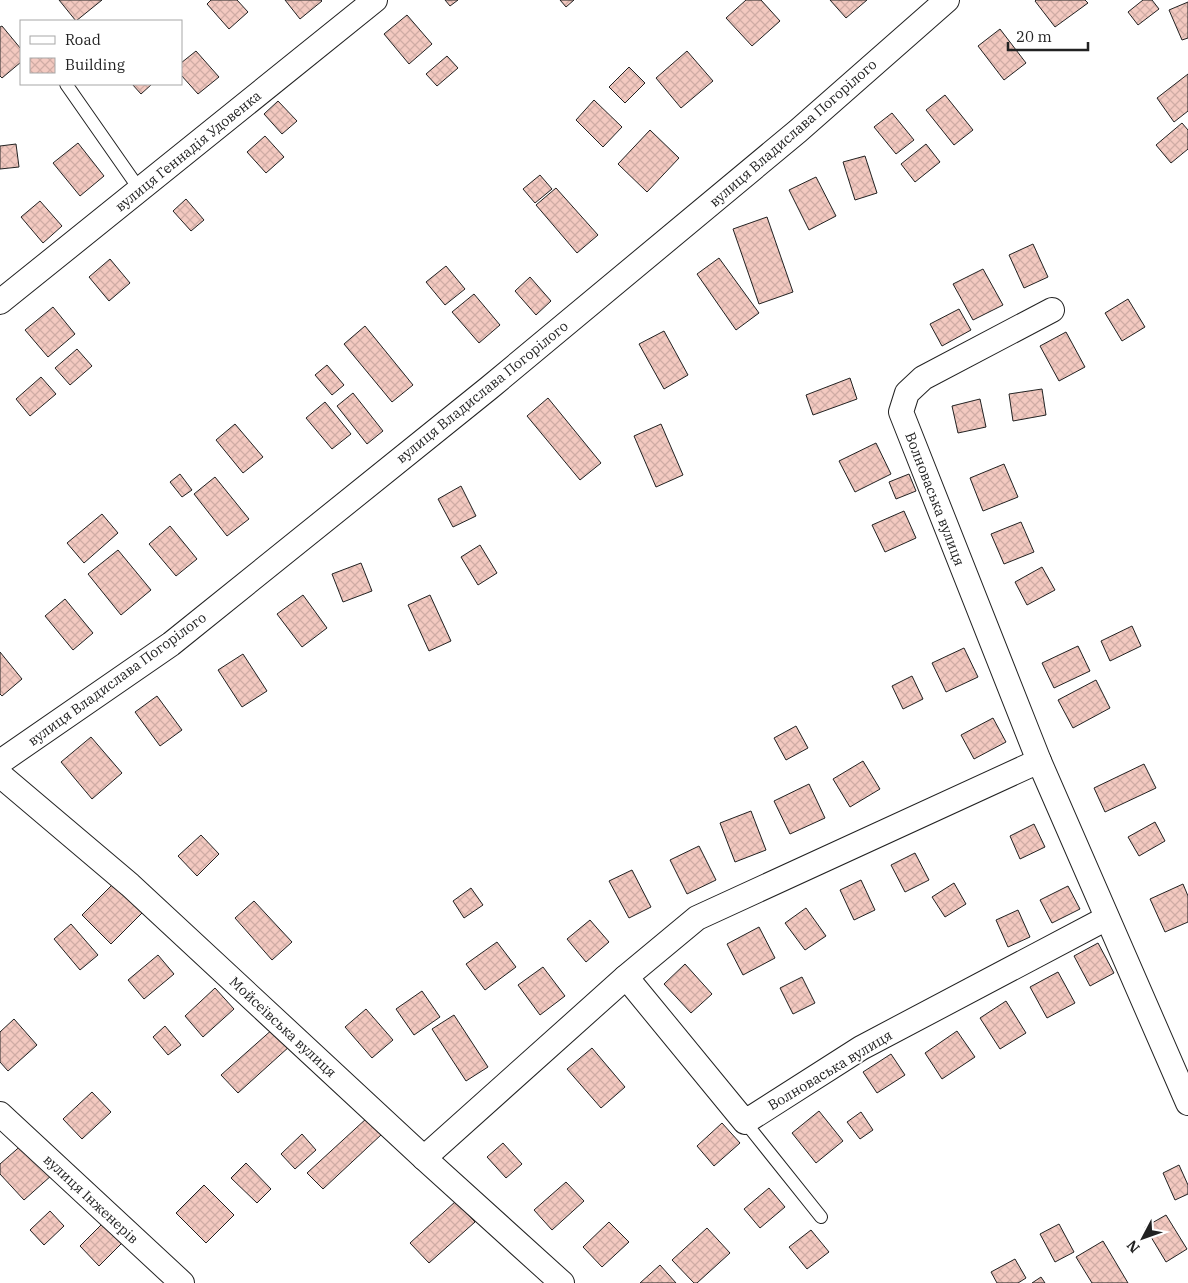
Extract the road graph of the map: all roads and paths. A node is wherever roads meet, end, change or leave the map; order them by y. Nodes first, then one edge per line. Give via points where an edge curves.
1 (375, 0) edge
2 (947, 0) edge
3 (67, 85) edge
4 (140, 190) junction
5 (0, 302) edge
6 (1052, 310) dead end
7 (1039, 761) junction
8 (0, 762) edge
9 (0, 775) edge
10 (1107, 918) junction
11 (626, 977) junction
12 (1188, 1103) edge
13 (0, 1114) edge
14 (745, 1122) junction
15 (424, 1158) junction
16 (821, 1217) dead end
17 (182, 1283) edge
18 (562, 1283) edge

1 - 4 street, вулиця Геннадія Удовенка
2 - 8 street, вулиця Владислава Погорілого via 798,131 489,388 171,644
3 - 4 lane
4 - 5 street, вулиця Геннадія Удовенка
6 - 7 street, Волноваська вулиця via 923,378 907,393 901,412
7 - 10 street, Волноваська вулиця
7 - 11 street via 697,918
9 - 15 street, Мойсеївська вулиця via 130,885
10 - 12 street, Волноваська вулиця
10 - 14 street, Волноваська вулиця via 861,1048
11 - 14 street
11 - 15 street
13 - 17 street, вулиця Інженерів
14 - 16 lane
15 - 18 street, Мойсеївська вулиця

